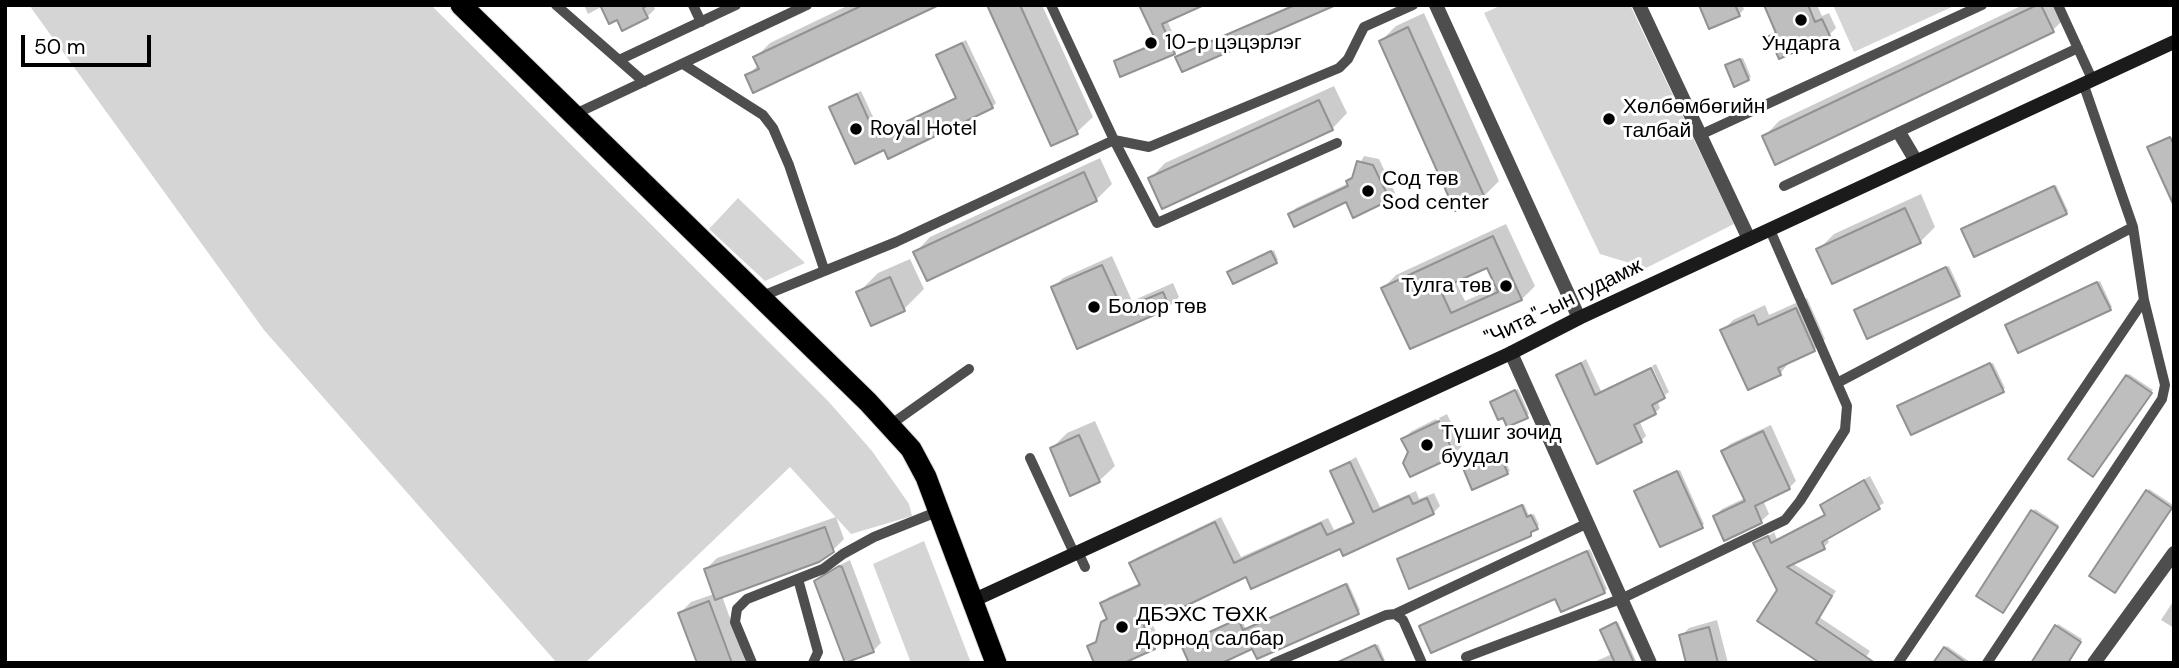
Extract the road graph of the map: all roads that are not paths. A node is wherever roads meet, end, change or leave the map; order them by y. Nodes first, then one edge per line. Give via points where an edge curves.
1 (461, 5) edge
2 (556, 5) edge
3 (693, 5) edge
4 (736, 5) edge
5 (807, 5) edge
6 (1051, 5) edge
7 (1413, 5) edge
8 (1436, 5) edge
9 (1639, 5) edge
10 (1982, 5) edge
11 (2058, 5) edge
12 (701, 22) junction
13 (2174, 42) edge
14 (2078, 48) junction
15 (619, 60) junction
16 (683, 64) junction
17 (2087, 81) junction
18 (644, 82) junction
19 (572, 115) junction
20 (1900, 134) junction
21 (1700, 135) junction
22 (1114, 140) junction
23 (1337, 143) dead end
24 (1916, 161) junction
25 (1784, 186) dead end
26 (2133, 227) junction
27 (1770, 230) junction
28 (1749, 239) junction
29 (824, 269) junction
30 (760, 297) junction
31 (2144, 300) junction
32 (1580, 318) junction
33 (1511, 353) junction
34 (969, 369) dead end
35 (1839, 382) junction
36 (890, 425) junction
37 (1030, 458) dead end
38 (939, 511) junction
39 (1588, 523) junction
40 (1076, 552) junction
41 (2174, 553) edge
42 (1085, 567) dead end
43 (798, 579) junction
44 (1623, 598) junction
45 (972, 601) junction
46 (1395, 614) junction
47 (1466, 657) dead end
48 (752, 663) edge
49 (813, 663) edge
50 (996, 663) edge
51 (1274, 663) edge
52 (1422, 663) edge
53 (1650, 663) edge
54 (1898, 663) edge
55 (1987, 663) edge
56 (2094, 663) edge

1 - 19 highway
2 - 15 lane
3 - 12 lane
4 - 12 lane
5 - 16 lane
6 - 22 lane
7 - 22 lane via 1364,27 1339,68 1149,147
8 - 32 street
9 - 21 street
10 - 21 lane
11 - 14 lane
12 - 15 lane
13 - 17 main road, "Чита"-ын гудамж
14 - 17 lane
14 - 20 lane
15 - 18 lane
16 - 18 lane
16 - 29 lane via 764,115 773,128
17 - 24 main road, "Чита"-ын гудамж
17 - 26 lane
18 - 19 lane
19 - 30 highway
20 - 24 street
20 - 25 lane
21 - 28 street
22 - 23 lane via 1157,223
22 - 29 lane via 896,242
24 - 27 main road, "Чита"-ын гудамж
26 - 31 lane
26 - 35 lane
27 - 28 main road, "Чита"-ын гудамж
27 - 35 lane
28 - 32 main road, "Чита"-ын гудамж
29 - 30 lane
30 - 36 highway
31 - 54 lane
31 - 55 lane via 2163,372 2162,399
32 - 33 main road, "Чита"-ын гудамж
33 - 39 street
33 - 40 main road, "Чита"-ын гудамж
34 - 36 lane
35 - 44 lane via 1847,406 1845,430 1785,520
36 - 38 highway via 911,449
37 - 40 lane
38 - 43 lane via 874,537
38 - 45 highway
39 - 44 street
39 - 46 lane
40 - 42 lane
40 - 45 main road, "Чита"-ын гудамж
41 - 56 street
43 - 48 lane via 747,599 737,609 735,622
43 - 49 lane via 818,652
44 - 47 lane
44 - 53 street
45 - 50 highway
46 - 51 lane
46 - 52 lane via 1403,621

